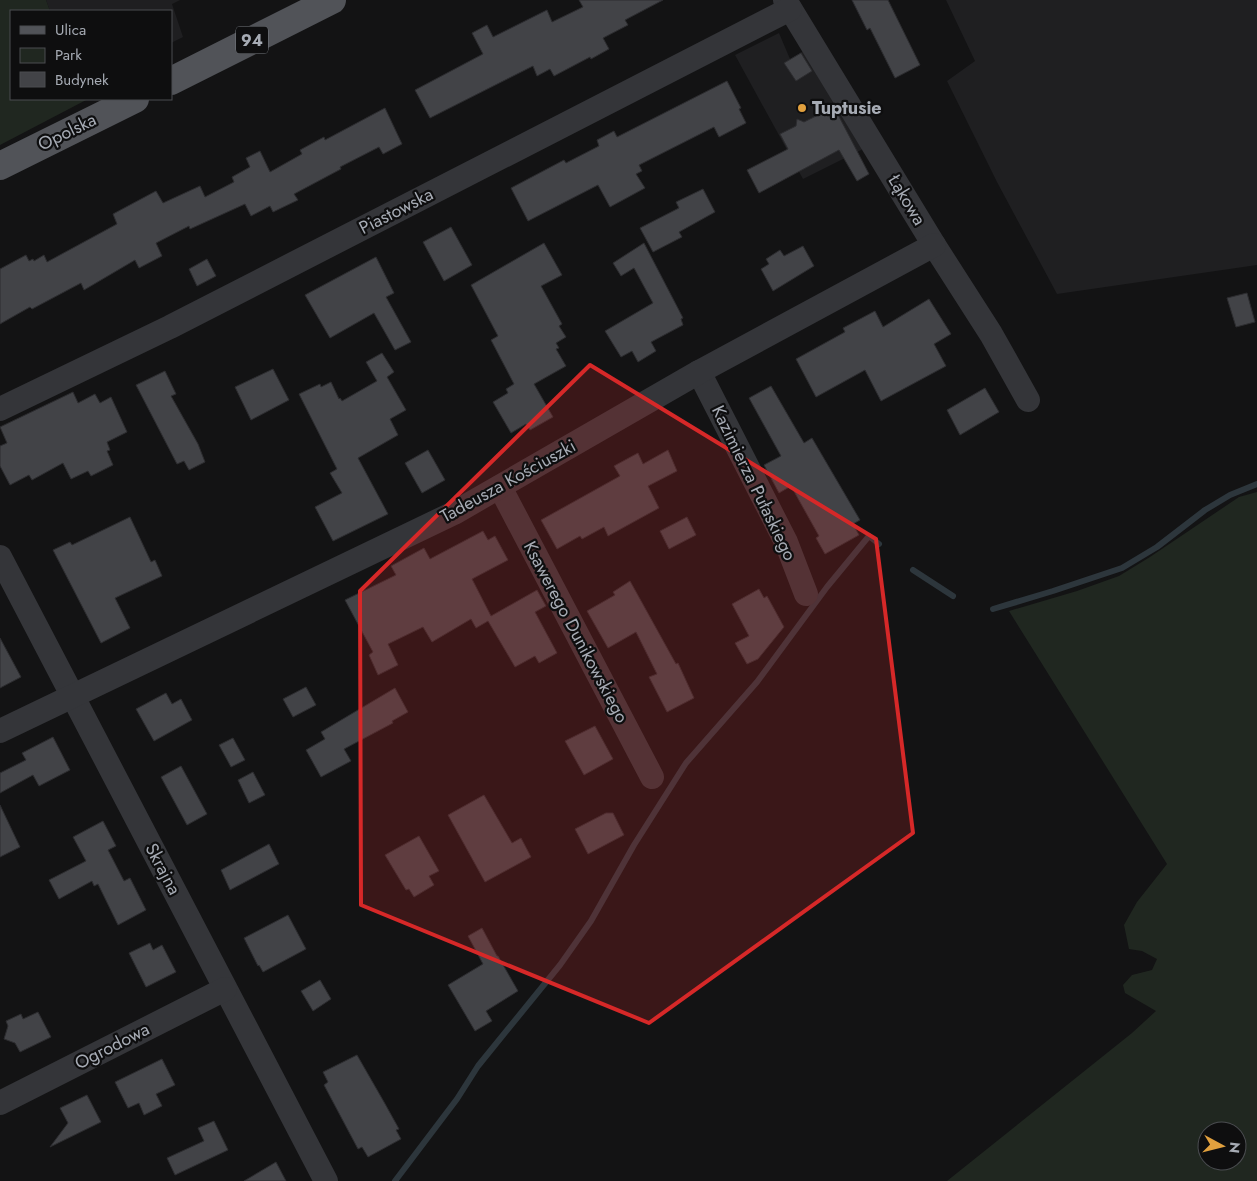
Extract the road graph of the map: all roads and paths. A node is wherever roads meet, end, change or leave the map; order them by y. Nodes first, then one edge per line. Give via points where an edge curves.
1 (332, 0) edge
2 (788, 4) edge
3 (172, 80) edge
4 (133, 100) edge
5 (0, 166) edge
6 (934, 245) junction
7 (699, 372) junction
8 (1028, 400) dead end
9 (0, 409) edge
10 (500, 487) junction
11 (0, 557) edge
12 (806, 594) dead end
13 (72, 696) junction
14 (0, 731) edge
15 (652, 777) dead end
16 (225, 989) junction
17 (0, 1103) edge
18 (326, 1181) edge

1 - 3 main road, 94
2 - 6 street, Łąkowa
2 - 9 street, Piastowska via 170,327
4 - 5 main road, Opolska
6 - 7 street, Tadeusza Kościuszki
6 - 8 street, Łąkowa via 991,334
7 - 10 street, Tadeusza Kościuszki
7 - 12 street, Kazimierza Pułaskiego via 786,542
10 - 13 street, Tadeusza Kościuszki via 454,513
10 - 15 street, Ksawerego Dunikowskiego
11 - 13 street, Skrajna
13 - 14 street, Tadeusza Kościuszki
13 - 16 street, Skrajna
16 - 17 street, Ogrodowa
16 - 18 street, Skrajna

